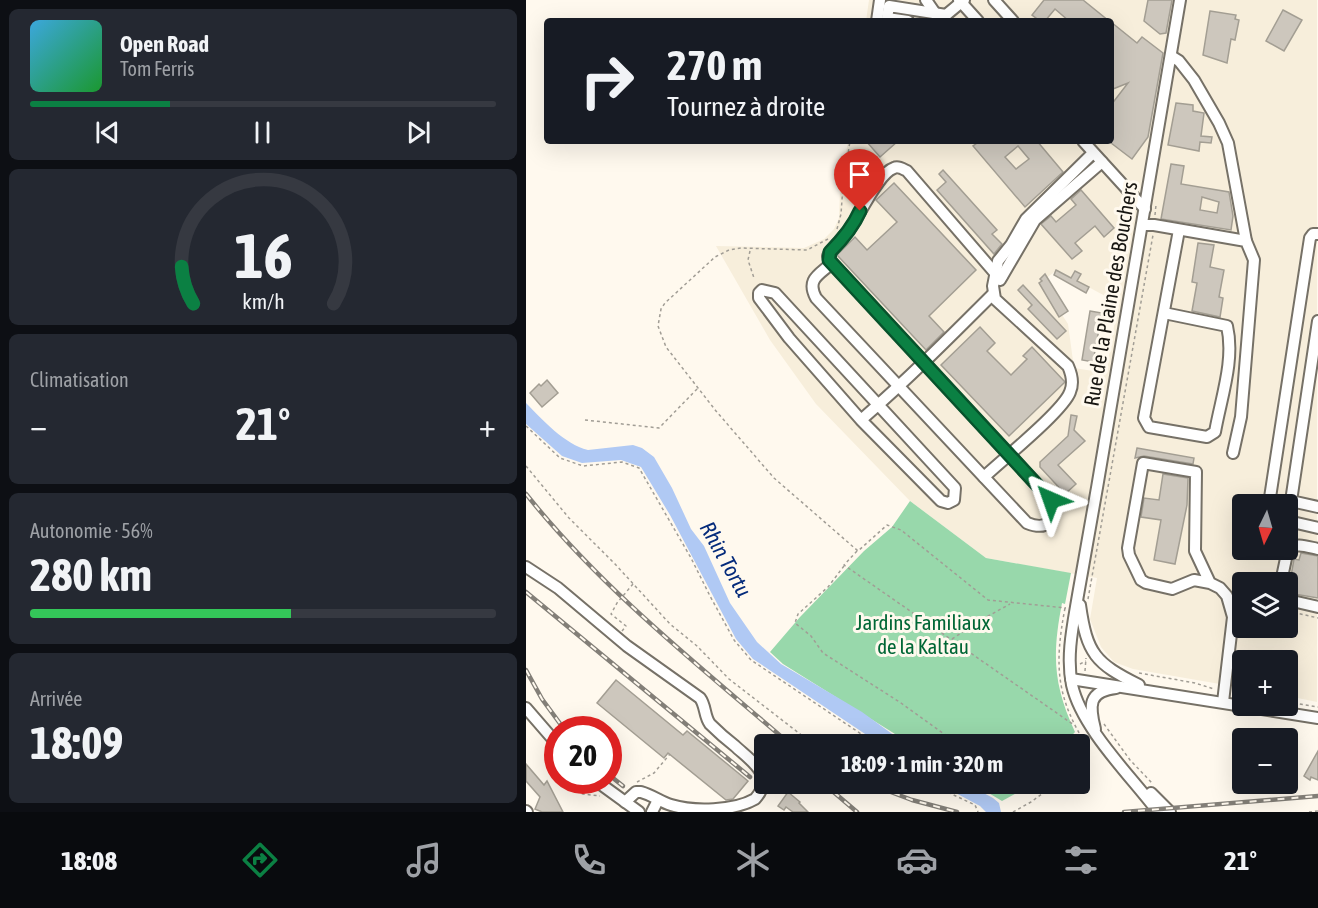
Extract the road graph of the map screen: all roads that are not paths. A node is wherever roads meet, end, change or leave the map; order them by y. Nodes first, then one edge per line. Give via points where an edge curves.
1 (880, 0) edge
2 (926, 0) edge
3 (994, 0) edge
4 (1180, 0) edge
5 (962, 1) edge
6 (911, 17) edge
7 (942, 17) edge
8 (877, 18) edge
9 (976, 18) edge
10 (1010, 18) edge
11 (1171, 56) junction
12 (1085, 144) edge
13 (1093, 153) junction
14 (1102, 162) junction
15 (1145, 209) junction
16 (1143, 225) junction
17 (1179, 230) junction
18 (1318, 234) edge
19 (1246, 241) junction
20 (832, 263) junction
21 (998, 275) junction
22 (993, 290) junction
23 (1164, 313) junction
24 (1318, 321) edge
25 (1294, 343) junction
26 (1314, 346) junction
27 (924, 363) junction
28 (899, 386) junction
29 (877, 406) junction
30 (861, 420) junction
31 (1233, 453) dead end
32 (1008, 454) junction
33 (984, 477) junction
34 (1271, 494) edge
35 (1292, 494) edge
36 (1298, 503) edge
37 (1318, 507) edge
38 (1298, 523) edge
39 (1318, 528) edge
40 (1298, 545) edge
41 (1318, 549) edge
42 (526, 567) edge
43 (1210, 583) junction
44 (1078, 594) junction
45 (1298, 602) edge
46 (1318, 607) edge
47 (1071, 679) junction
48 (1150, 691) junction
49 (1223, 702) junction
50 (526, 708) edge
51 (1318, 718) edge
52 (544, 729) edge
53 (1096, 735) junction
54 (1134, 781) junction
55 (614, 794) edge
56 (658, 800) junction
57 (625, 802) junction
58 (639, 812) edge
59 (652, 812) edge
60 (1158, 812) edge
61 (1170, 812) edge

1 - 8 street
2 - 7 street
3 - 10 street
4 - 11 street, Rue de la Plaine des Bouchers
5 - 7 street
5 - 9 street
6 - 7 street
11 - 15 street, Rue de la Plaine des Bouchers
11 - 19 street via 1194,80 1228,143
12 - 13 street
13 - 14 street
13 - 21 street via 1026,219 998,261
14 - 15 street
14 - 21 street via 1035,220
15 - 16 street, Rue de la Plaine des Bouchers
16 - 17 street
16 - 44 street, Rue de la Plaine des Bouchers
17 - 19 street
17 - 23 street
18 - 25 street via 1310,238
19 - 31 street via 1254,260 1241,417
20 - 21 street via 830,252 855,222 866,200 888,172 900,168 907,171
20 - 27 street
20 - 28 street via 812,283 816,298
21 - 22 street
22 - 27 street
22 - 32 street via 995,299 1068,366 1072,375 1064,403
23 - 23 street via 1144,418 1149,427 1211,436 1229,359 1227,326
24 - 26 street
25 - 26 street
25 - 34 street
26 - 35 street
27 - 28 street
27 - 32 street
28 - 29 street
28 - 33 street
29 - 30 street
29 - 30 street via 955,488 954,500 941,501
29 - 30 street via 775,293 762,290 759,298 789,338
32 - 33 street
32 - 33 street via 1051,500 1054,511 1047,524 1027,523
36 - 37 street
38 - 39 street
40 - 41 street
42 - 56 street via 700,698 710,724 762,774 758,795 741,805 688,810
43 - 43 street via 1195,551 1196,472 1142,463 1128,548 1141,580 1172,589 1194,580
43 - 49 street via 1227,596 1233,617
44 - 47 street, Rue de la Plaine des Bouchers via 1070,648
44 - 48 street, Rue de la Plaine des Bouchers via 1085,635 1094,654 1111,670
45 - 46 street
47 - 48 street, Rue de la Plaine des Bouchers
47 - 53 street via 1077,702
48 - 49 street, Rue de la Plaine des Bouchers
48 - 53 street via 1113,688 1096,696 1091,710
49 - 51 street, Rue de la Plaine des Bouchers
50 - 52 street
53 - 54 street
54 - 60 street
54 - 61 street
55 - 57 street
56 - 57 street via 636,792
56 - 59 street
57 - 58 street

